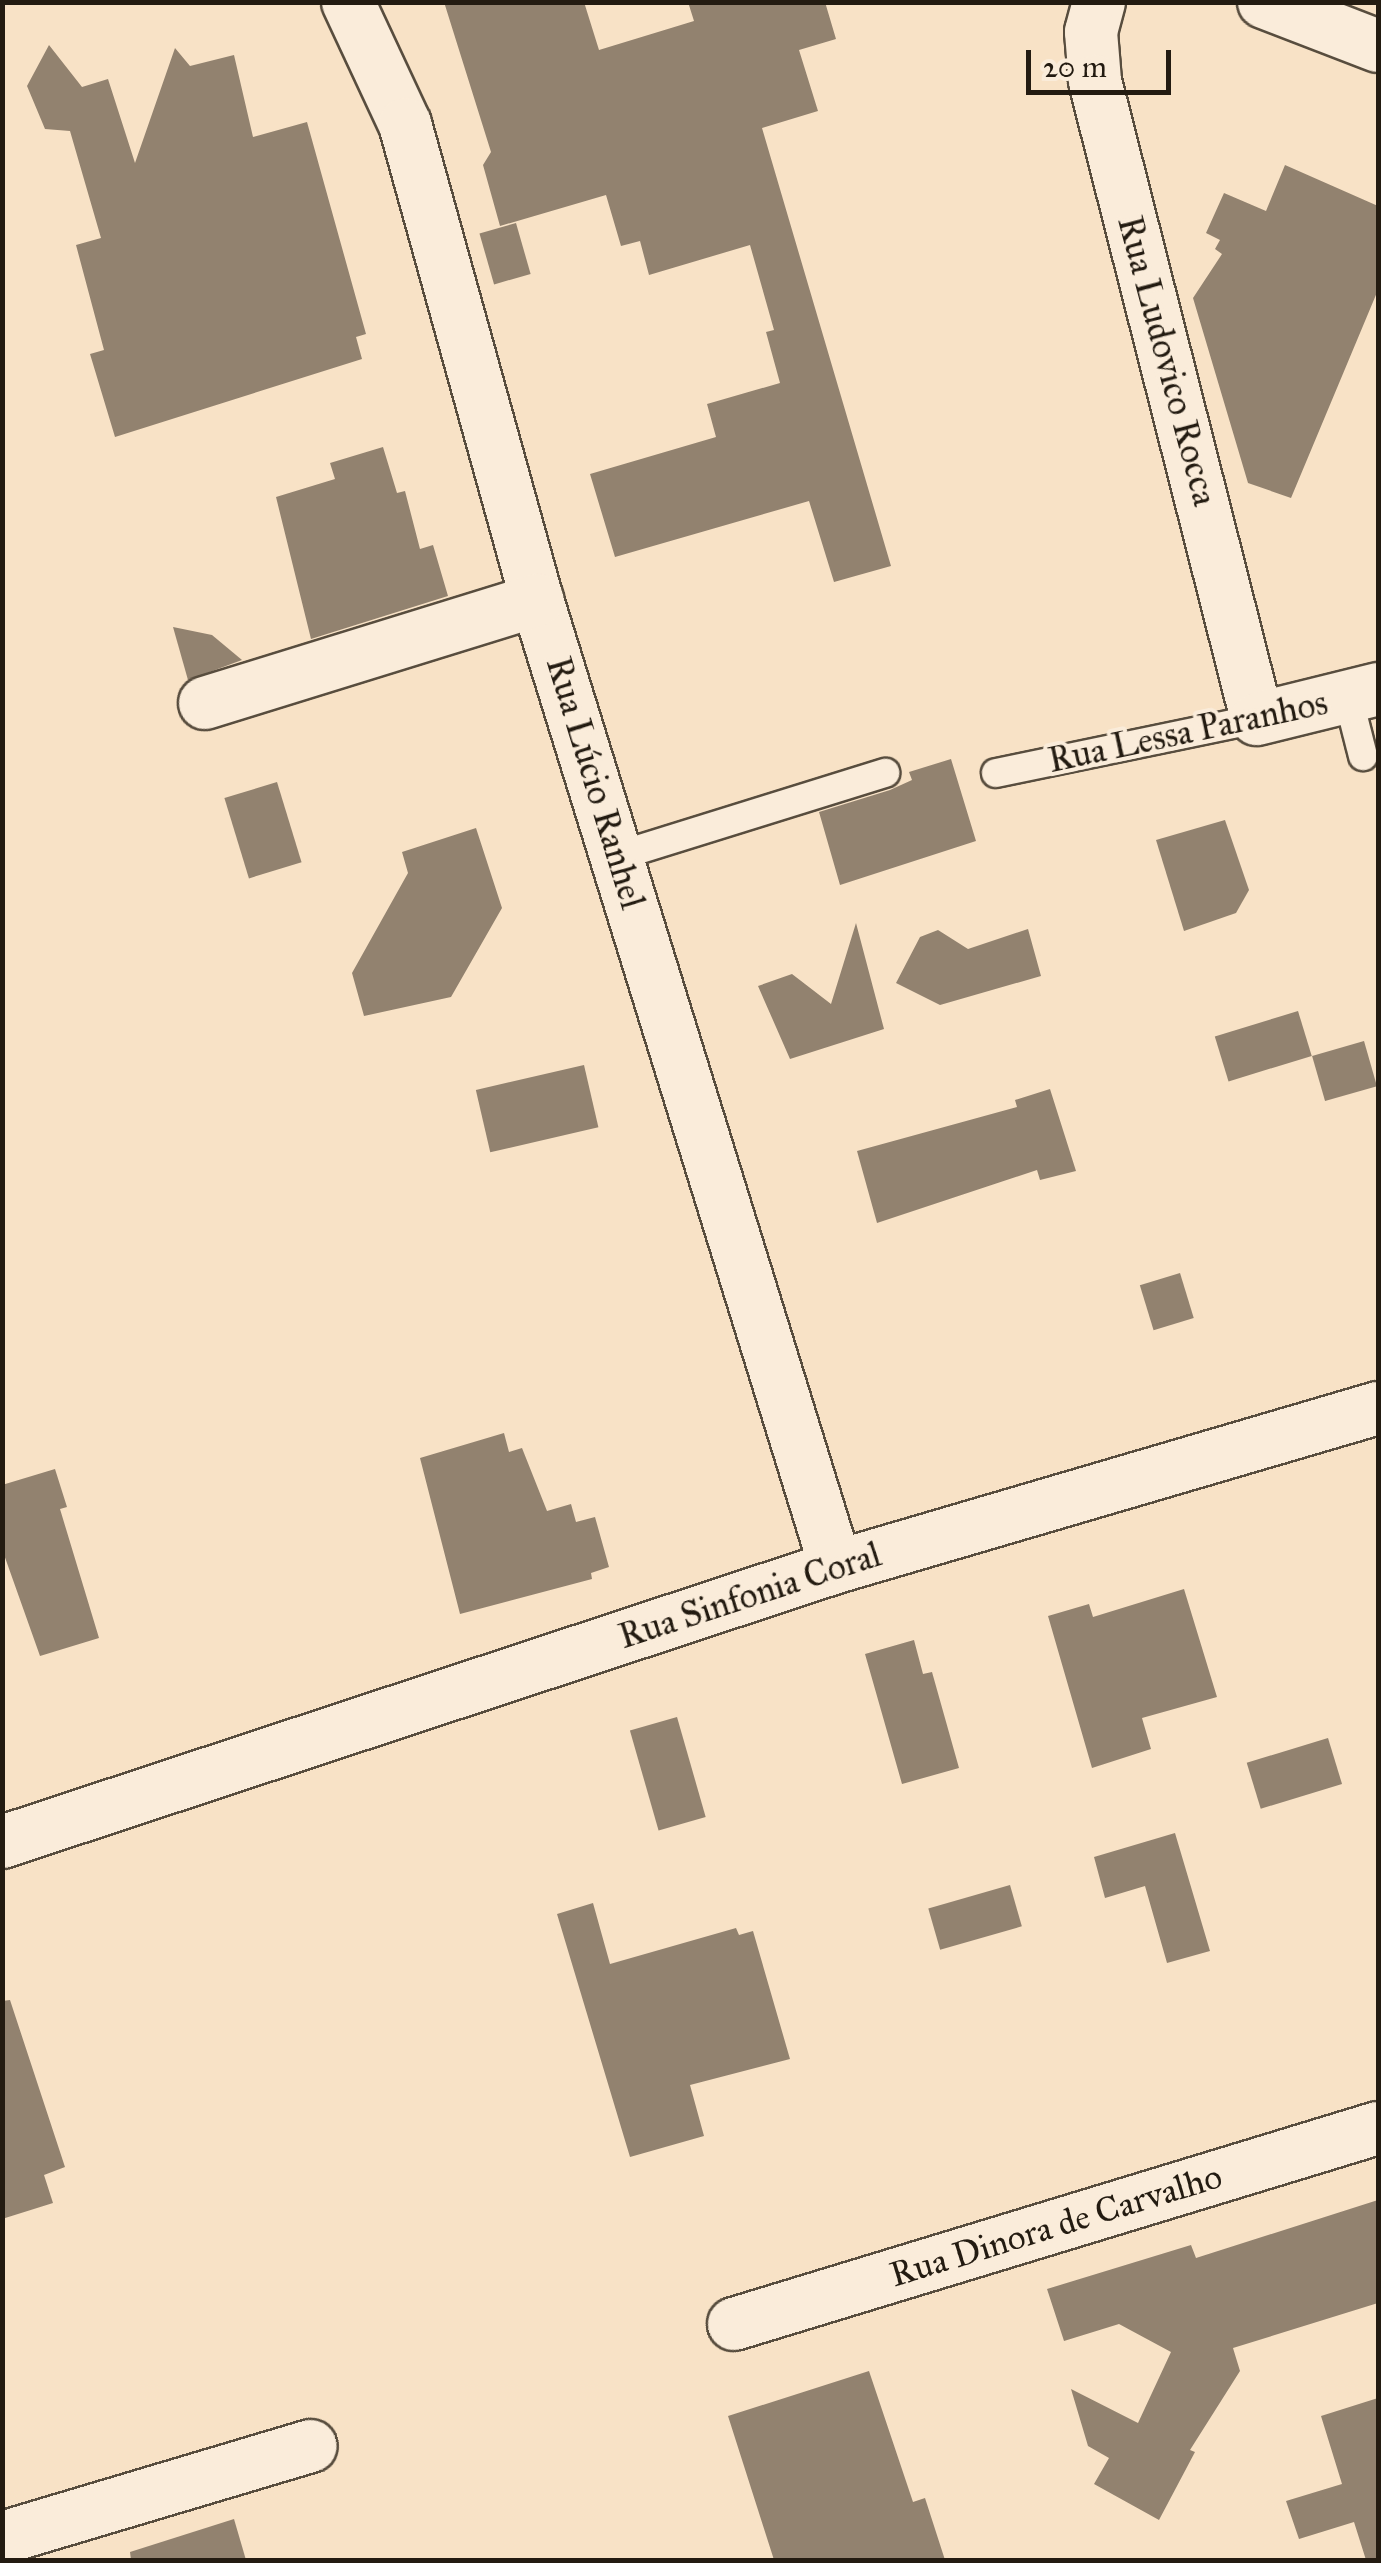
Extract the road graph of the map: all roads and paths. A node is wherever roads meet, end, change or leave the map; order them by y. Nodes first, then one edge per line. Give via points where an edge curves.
1 (348, 2) edge
2 (1099, 2) edge
3 (1264, 2) edge
4 (1378, 46) edge
5 (537, 600) junction
6 (1363, 693) edge
7 (206, 703) dead end
8 (1257, 719) junction
9 (1363, 756) dead end
10 (885, 773) dead end
11 (996, 773) dead end
12 (618, 856) junction
13 (1378, 1408) edge
14 (836, 1567) junction
15 (2, 1842) edge
16 (1378, 2128) edge
17 (734, 2324) dead end
18 (311, 2446) dead end
19 (2, 2538) edge

1 - 5 street, Rua Lúcio Ranhel via 405,124
2 - 8 street, Rua Ludovico Rocca via 1091,32 1095,81
3 - 4 street
5 - 7 street
5 - 12 street, Rua Lúcio Ranhel
6 - 8 street, Rua Lessa Paranhos
6 - 9 lane
8 - 11 lane, Rua Lessa Paranhos
10 - 12 lane
12 - 14 street, Rua Lúcio Ranhel
13 - 14 street, Rua Sinfonia Coral
14 - 15 street, Rua Sinfonia Coral
16 - 17 street, Rua Dinora de Carvalho
18 - 19 street

